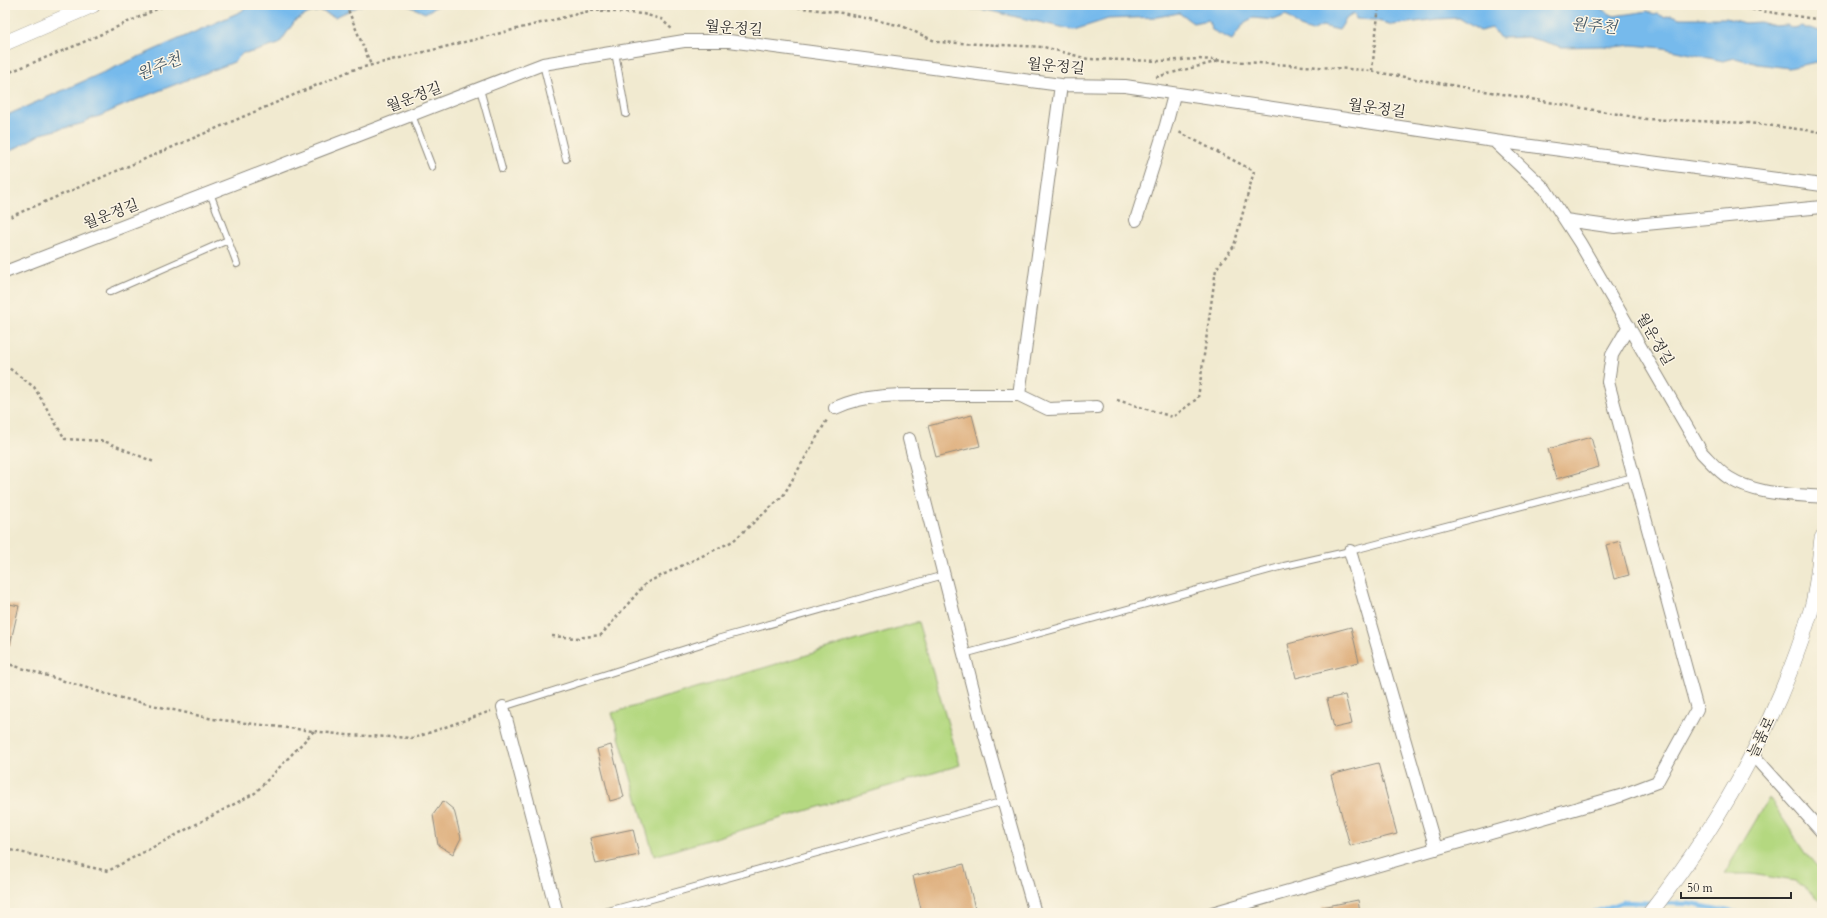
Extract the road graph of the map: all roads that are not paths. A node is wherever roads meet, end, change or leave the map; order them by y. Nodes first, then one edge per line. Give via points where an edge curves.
1 (93, 5) edge
2 (5, 44) edge
3 (615, 52) junction
4 (543, 64) junction
5 (1061, 84) junction
6 (480, 89) junction
7 (1174, 95) junction
8 (626, 114) dead end
9 (412, 115) junction
10 (1494, 141) junction
11 (566, 159) dead end
12 (432, 167) dead end
13 (502, 169) dead end
14 (1822, 185) edge
15 (210, 193) junction
16 (1822, 207) edge
17 (1136, 220) dead end
18 (1565, 220) junction
19 (228, 240) junction
20 (238, 264) dead end
21 (5, 272) edge
22 (110, 292) dead end
23 (1628, 326) junction
24 (1018, 395) junction
25 (1097, 407) dead end
26 (835, 408) road end
27 (909, 439) dead end
28 (1633, 478) junction
29 (1822, 497) edge
30 (1822, 538) edge
31 (1350, 551) junction
32 (944, 575) junction
33 (964, 654) junction
34 (503, 707) joint
35 (1753, 755) junction
36 (1004, 801) junction
37 (1822, 832) edge
38 (1436, 849) junction
39 (557, 913) edge
40 (601, 913) edge
41 (1035, 913) edge
42 (1212, 913) edge
43 (1650, 913) edge

1 - 2 street
3 - 4 street, 월운정길
3 - 5 street, 월운정길 via 684,41 729,41
3 - 8 lane
4 - 6 street, 월운정길
4 - 11 lane
5 - 7 street, 월운정길 via 1125,86
5 - 24 street
6 - 9 street, 월운정길
6 - 13 lane
7 - 10 street, 월운정길
7 - 17 street
9 - 12 lane
9 - 15 street, 월운정길
10 - 14 street, 월운정길
10 - 18 street, 월운정길 via 1545,189
15 - 19 lane
15 - 21 street, 월운정길
16 - 18 street via 1615,227
18 - 23 street, 월운정길
19 - 20 lane
19 - 22 lane
23 - 28 street via 1612,355 1608,382
23 - 29 street, 월운정길 via 1702,453 1729,478 1763,491
24 - 25 street via 1048,410
24 - 26 street via 912,395 848,402
27 - 32 street
28 - 31 lane
28 - 38 street via 1697,709 1657,782 1620,796
30 - 35 street, 늘품로 via 1812,606 1778,702
31 - 33 lane via 1284,566
31 - 38 street
32 - 33 street
32 - 34 lane via 717,639
33 - 36 street
34 - 39 street
35 - 37 street
35 - 43 street, 늘품로 via 1680,874
36 - 40 lane
36 - 41 street
38 - 42 street

